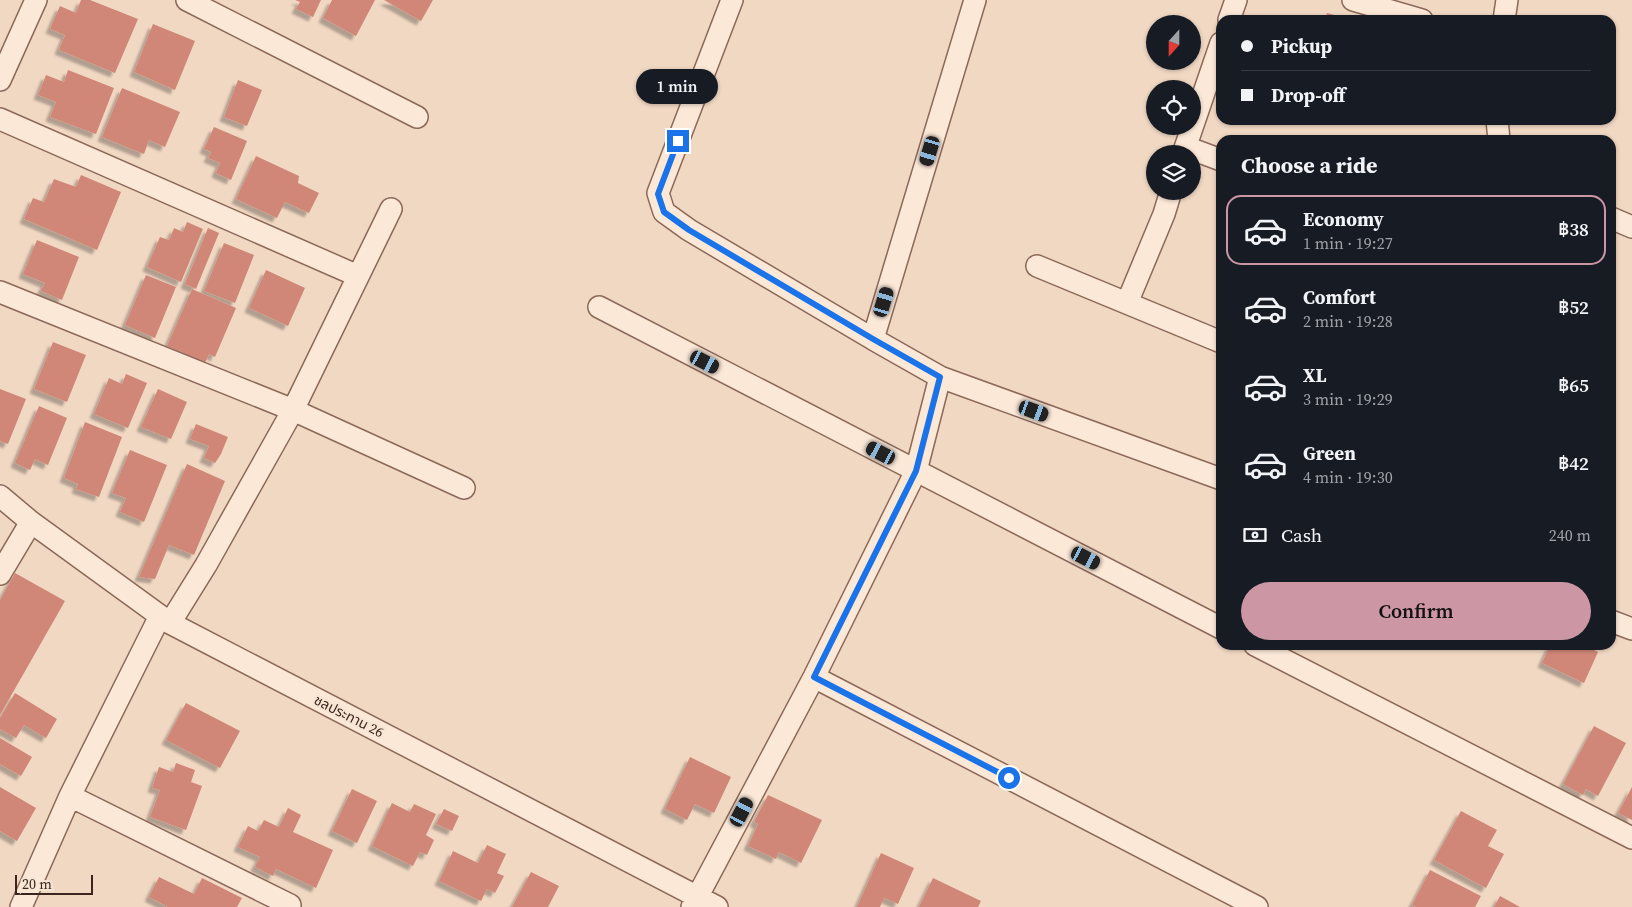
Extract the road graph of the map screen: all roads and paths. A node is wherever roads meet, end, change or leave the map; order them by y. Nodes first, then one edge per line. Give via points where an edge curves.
1 (36, 0) edge
2 (187, 0) edge
3 (732, 0) edge
4 (975, 0) edge
5 (1236, 0) edge
6 (1353, 0) edge
7 (1507, 0) edge
8 (1231, 15) edge
9 (1405, 15) edge
10 (1505, 15) edge
11 (1216, 57) edge
12 (0, 80) edge
13 (417, 117) dead end
14 (0, 119) edge
15 (1186, 145) edge
16 (1201, 155) edge
17 (1216, 159) edge
18 (1169, 200) edge
19 (391, 209) dead end
20 (1616, 220) edge
21 (1632, 227) edge
22 (1037, 266) dead end
23 (358, 276) junction
24 (0, 292) edge
25 (1127, 303) junction
26 (599, 307) dead end
27 (873, 339) junction
28 (1216, 340) edge
29 (940, 377) junction
30 (292, 410) junction
31 (916, 471) junction
32 (1216, 477) edge
33 (464, 488) dead end
34 (0, 496) edge
35 (31, 522) junction
36 (0, 574) edge
37 (165, 620) junction
38 (1616, 623) edge
39 (1216, 625) edge
40 (1632, 628) edge
41 (1265, 650) edge
42 (814, 677) junction
43 (70, 796) junction
44 (1632, 838) edge
45 (694, 902) edge
46 (290, 905) dead end
47 (21, 907) edge
48 (717, 907) edge
49 (1257, 907) edge

1 - 12 street
2 - 13 street
3 - 27 street via 658,194 664,212
4 - 27 street
5 - 8 street
6 - 9 street
7 - 10 street
11 - 15 street
14 - 23 street
16 - 17 street
18 - 25 street
19 - 23 street
20 - 21 street
22 - 25 street
23 - 30 street
24 - 30 street
25 - 28 street
26 - 31 street
27 - 29 street
29 - 31 street
29 - 32 street
30 - 33 street
30 - 37 street via 206,565
31 - 39 street
31 - 42 street
34 - 35 street, ชลประทาน 26
35 - 36 street
35 - 37 street, ชลประทาน 26
37 - 43 street
37 - 45 street, ชลประทาน 26
38 - 40 street
41 - 44 street
42 - 45 street
42 - 49 street
43 - 46 street
43 - 47 street
45 - 48 street, ชลประทาน 26

